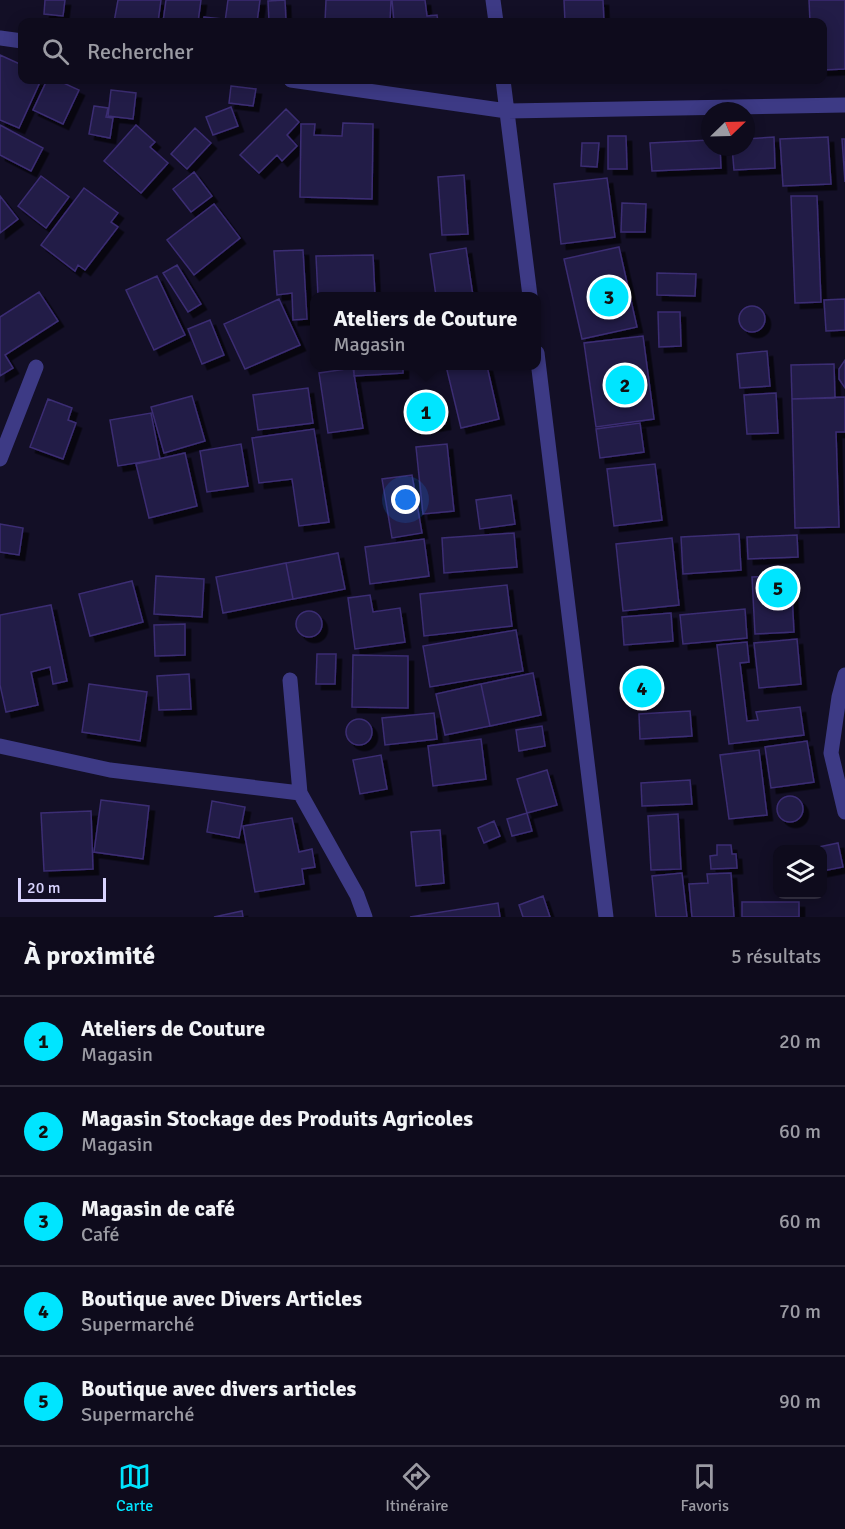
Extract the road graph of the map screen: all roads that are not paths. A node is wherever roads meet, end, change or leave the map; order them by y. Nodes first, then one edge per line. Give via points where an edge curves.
1 (493, 0) edge
2 (495, 18) edge
3 (0, 38) edge
4 (18, 40) edge
5 (319, 84) edge
6 (504, 84) edge
7 (845, 105) edge
8 (507, 111) junction
9 (529, 292) edge
10 (36, 367) dead end
11 (539, 370) edge
12 (0, 459) edge
13 (845, 675) edge
14 (290, 680) dead end
15 (0, 746) edge
16 (300, 793) junction
17 (845, 812) edge
18 (365, 917) edge
19 (606, 917) edge

1 - 2 street
3 - 4 street
5 - 8 street
6 - 8 street
7 - 8 street
8 - 9 street
10 - 12 street
11 - 19 street
13 - 17 street via 831,753
14 - 16 street
15 - 16 street via 110,770
16 - 18 street via 357,895

